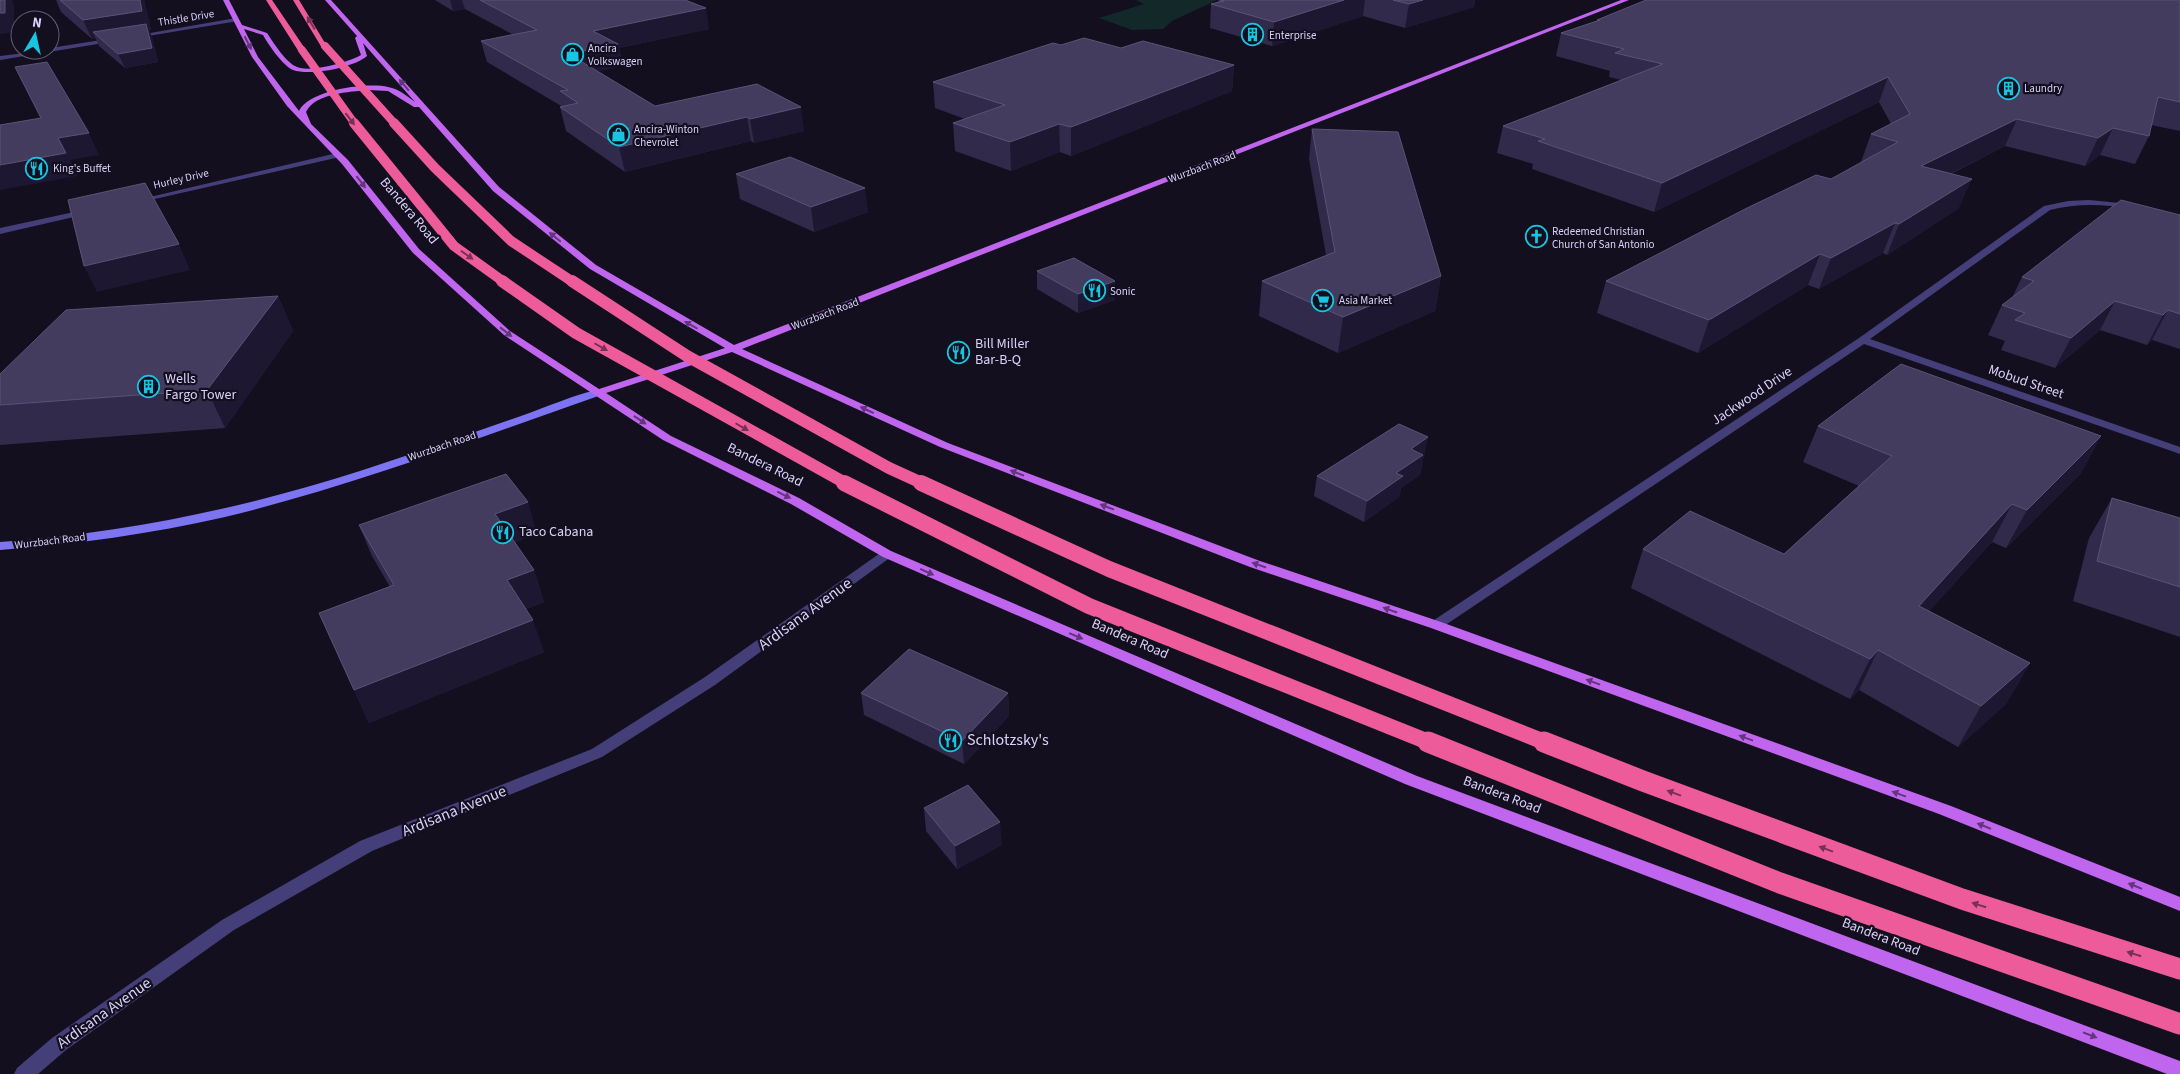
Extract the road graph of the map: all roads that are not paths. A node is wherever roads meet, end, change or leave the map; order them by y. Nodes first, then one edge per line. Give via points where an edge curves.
1 (226, 0) edge
2 (269, 0) edge
3 (296, 0) edge
4 (328, 0) edge
5 (1626, 0) edge
6 (238, 23) junction
7 (356, 32) junction
8 (132, 37) edge
9 (123, 38) edge
10 (0, 58) edge
11 (434, 119) junction
12 (309, 126) junction
13 (337, 156) junction
14 (128, 202) edge
15 (101, 208) edge
16 (2138, 208) edge
17 (0, 231) edge
18 (1863, 340) junction
19 (733, 349) junction
20 (600, 392) junction
21 (2180, 451) edge
22 (0, 546) edge
23 (887, 554) junction
24 (1436, 625) junction
25 (2180, 904) edge
26 (2180, 969) edge
27 (2180, 1024) edge
28 (2180, 1070) edge
29 (24, 1074) edge

1 - 6 main road, Bandera Road
2 -> 27 highway, bridge via 346,113 454,246 576,333 812,466 1089,606 1780,882
26 -> 3 highway, bridge via 1962,899 1643,781 1109,569 889,468 687,356 511,241 435,168 325,46
4 - 7 main road
5 - 19 main road, Wurzbach Road
6 - 7 main road via 265,34 285,62 304,70 360,60 364,56
6 - 8 street, Thistle Drive
6 -> 12 main road, Bandera Road via 270,79
11 -> 7 main road
9 - 10 street
11 - 12 main road via 396,91 376,88 339,93 306,104 302,112
19 -> 11 main road via 592,267 496,189
12 - 13 main road, Bandera Road
13 - 14 street, Hurley Drive
13 -> 20 main road, Bandera Road via 416,252 507,333
15 - 17 street
16 - 18 street, Jackwood Drive via 2087,202 2047,208
18 - 21 street, Mobud Street
18 - 24 street, Jackwood Drive
19 - 20 main road, Wurzbach Road
24 -> 19 main road via 1239,558 944,445
20 - 22 main road, Wurzbach Road via 322,487 224,513 38,544
20 -> 23 main road, Bandera Road via 667,438 795,501
23 -> 28 main road, Bandera Road via 1411,780
23 - 29 street, Ardisana Avenue via 710,682 598,753 366,846 228,925 59,1044
25 -> 24 main road via 1944,810

